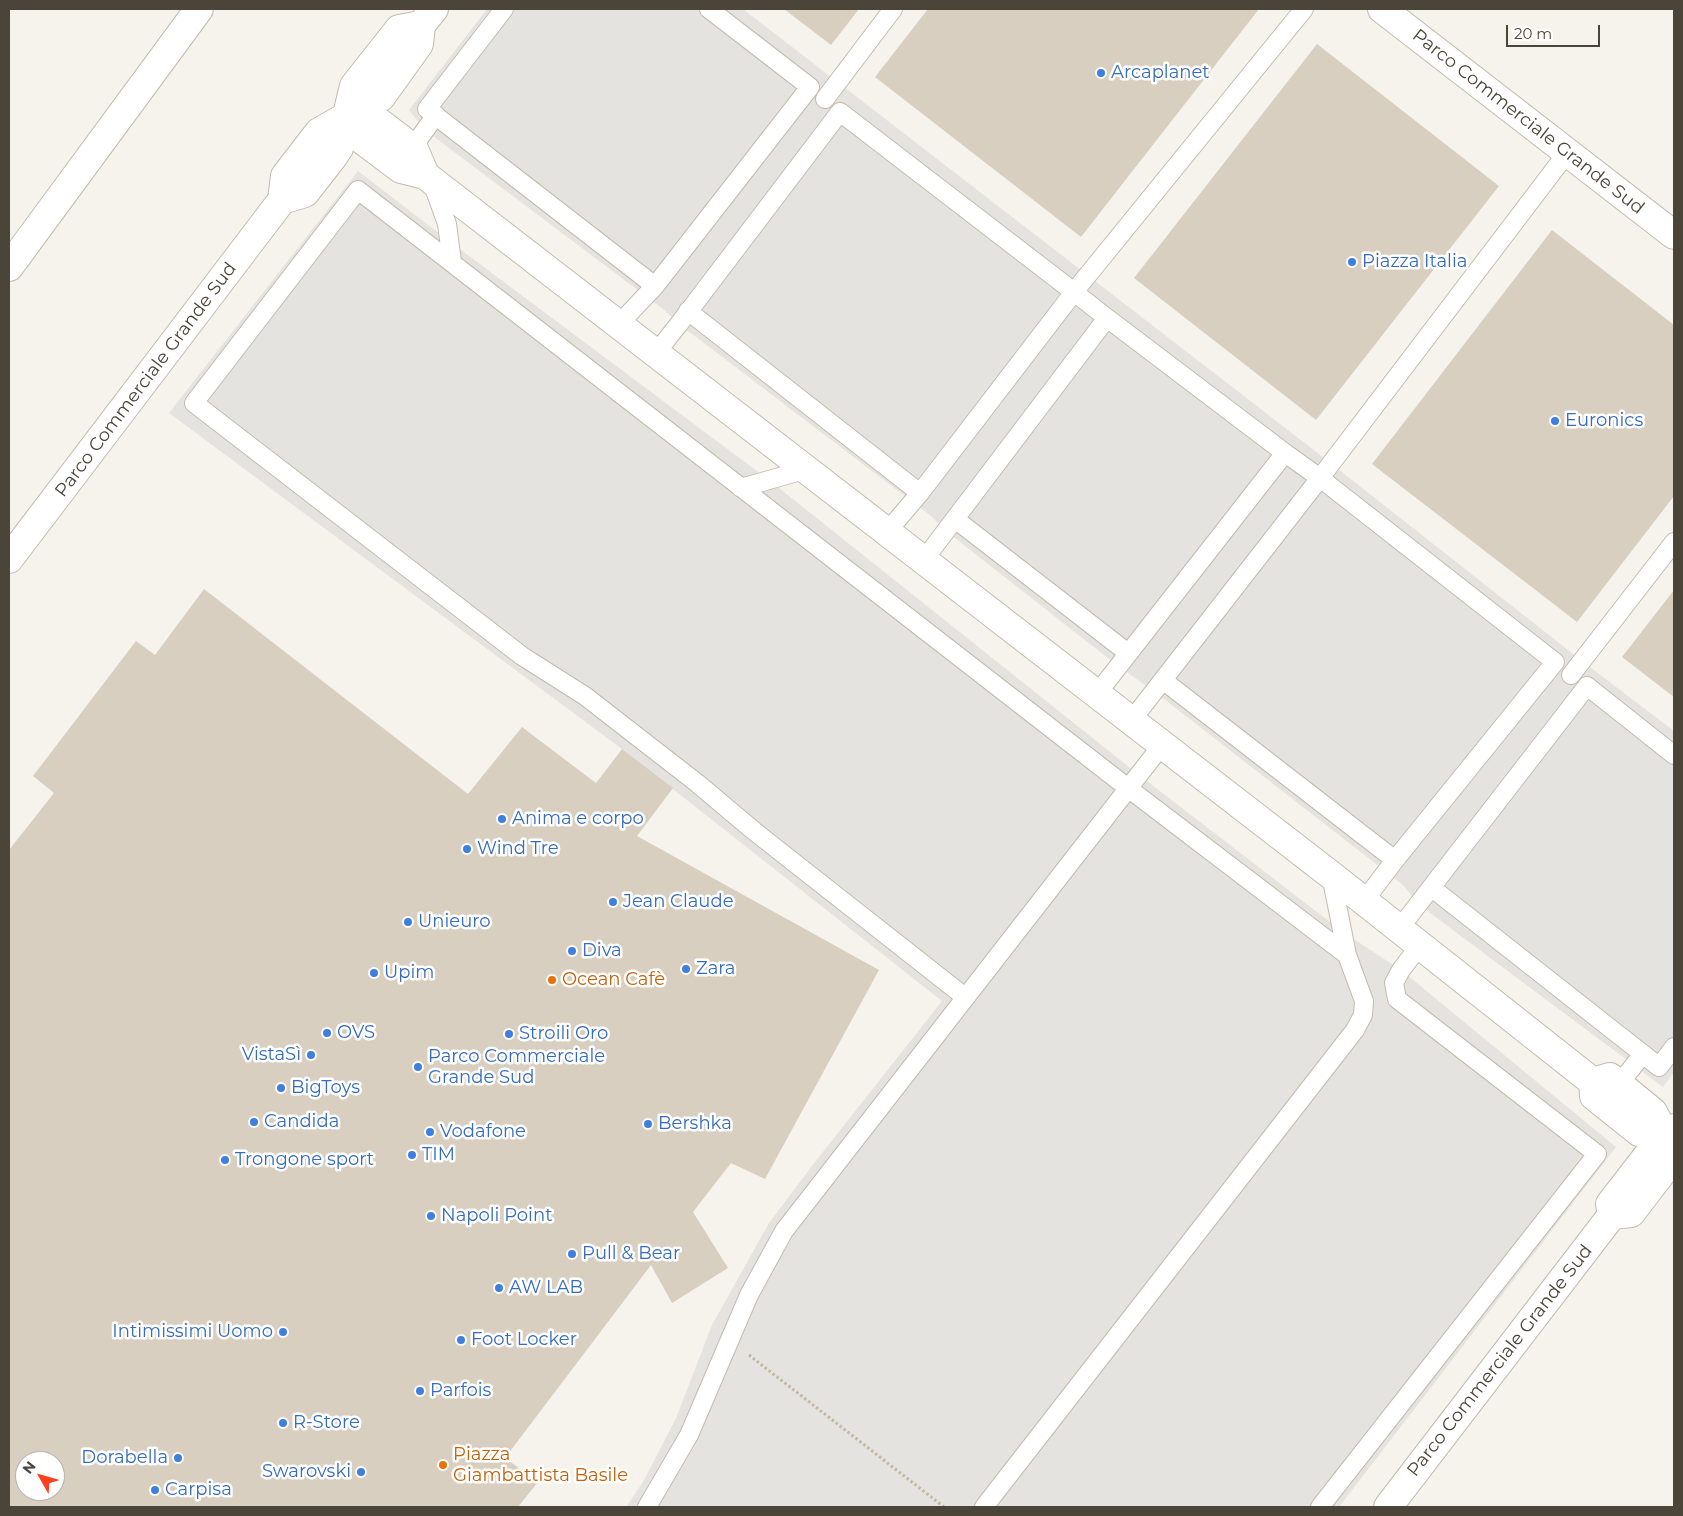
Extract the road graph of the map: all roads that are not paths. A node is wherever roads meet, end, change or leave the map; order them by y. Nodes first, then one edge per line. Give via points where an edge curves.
1 (199, 9) edge
2 (504, 9) edge
3 (709, 9) edge
4 (893, 9) edge
5 (1304, 9) edge
6 (1382, 9) edge
7 (427, 17) edge
8 (810, 87) junction
9 (824, 99) junction
10 (840, 112) junction
11 (436, 115) junction
12 (346, 116) junction
13 (412, 148) junction
14 (1567, 152) junction
15 (428, 177) junction
16 (1674, 235) edge
17 (452, 262) junction
18 (9, 267) edge
19 (655, 286) junction
20 (1074, 292) junction
21 (688, 311) junction
22 (1107, 318) junction
23 (618, 325) junction
24 (655, 354) junction
25 (1285, 453) junction
26 (804, 470) junction
27 (1320, 478) junction
28 (741, 488) junction
29 (920, 493) junction
30 (955, 519) junction
31 (886, 532) junction
32 (1674, 542) edge
33 (9, 559) edge
34 (923, 561) junction
35 (1128, 653) junction
36 (1555, 662) junction
37 (1572, 675) junction
38 (1164, 681) junction
39 (1587, 686) junction
40 (1096, 695) junction
41 (1131, 721) junction
42 (1162, 745) junction
43 (1674, 755) edge
44 (1128, 788) junction
45 (1395, 860) junction
46 (1331, 875) junction
47 (1432, 888) junction
48 (1364, 901) junction
49 (1409, 937) junction
50 (1348, 955) junction
51 (965, 997) junction
52 (1674, 1048) edge
53 (1643, 1054) junction
54 (1606, 1083) junction
55 (1672, 1135) edge
56 (647, 1507) edge
57 (984, 1507) edge
58 (1320, 1507) edge
59 (1388, 1507) edge

1 - 18 street
2 - 11 lane via 427,108
3 - 8 lane
4 - 9 lane
5 - 20 lane
6 - 14 street, Parco Commerciale Grande Sud
7 - 12 street via 399,29 354,86
8 - 9 lane
8 - 19 lane
9 - 10 lane
10 - 20 lane
10 - 21 lane
11 - 13 lane
11 - 19 lane
12 - 13 street via 376,120
12 - 15 street via 361,139 394,164
12 - 33 street, Parco Commerciale Grande Sud via 319,132 285,176 282,200
13 - 15 street
14 - 16 street, Parco Commerciale Grande Sud
14 - 27 lane
15 - 17 lane via 446,224
15 - 23 street
17 - 28 lane
17 - 51 lane via 358,190 194,403 522,656 584,696
19 - 23 lane
20 - 22 lane
20 - 29 lane
21 - 24 lane
21 - 29 lane
22 - 25 lane
22 - 30 lane
23 - 24 street
24 - 26 street
25 - 27 lane
25 - 35 lane
26 - 28 lane
26 - 31 street
27 - 36 lane
27 - 38 lane
28 - 44 lane
29 - 31 lane
30 - 34 lane
30 - 35 lane
31 - 34 street
32 - 37 lane
34 - 40 street
35 - 40 lane
36 - 37 lane
36 - 45 lane
37 - 39 lane
38 - 41 lane
38 - 45 lane
39 - 43 lane
39 - 47 lane
40 - 41 street
41 - 42 street
42 - 44 lane
42 - 46 street
44 - 50 lane
44 - 51 lane
45 - 48 lane
46 - 48 street
46 - 50 lane
47 - 49 lane
47 - 53 lane
48 - 49 street
49 - 54 street
49 - 58 lane via 1401,970 1394,983 1397,999 1597,1154
50 - 57 lane via 1364,1001 1363,1014 1355,1030
51 - 56 lane via 784,1231 749,1295 689,1434
52 - 53 lane via 1658,1067
53 - 54 lane
54 - 55 street, Parco Commerciale Grande Sud via 1594,1096 1638,1132
55 - 59 street, Parco Commerciale Grande Sud via 1648,1155 1610,1204 1612,1215

